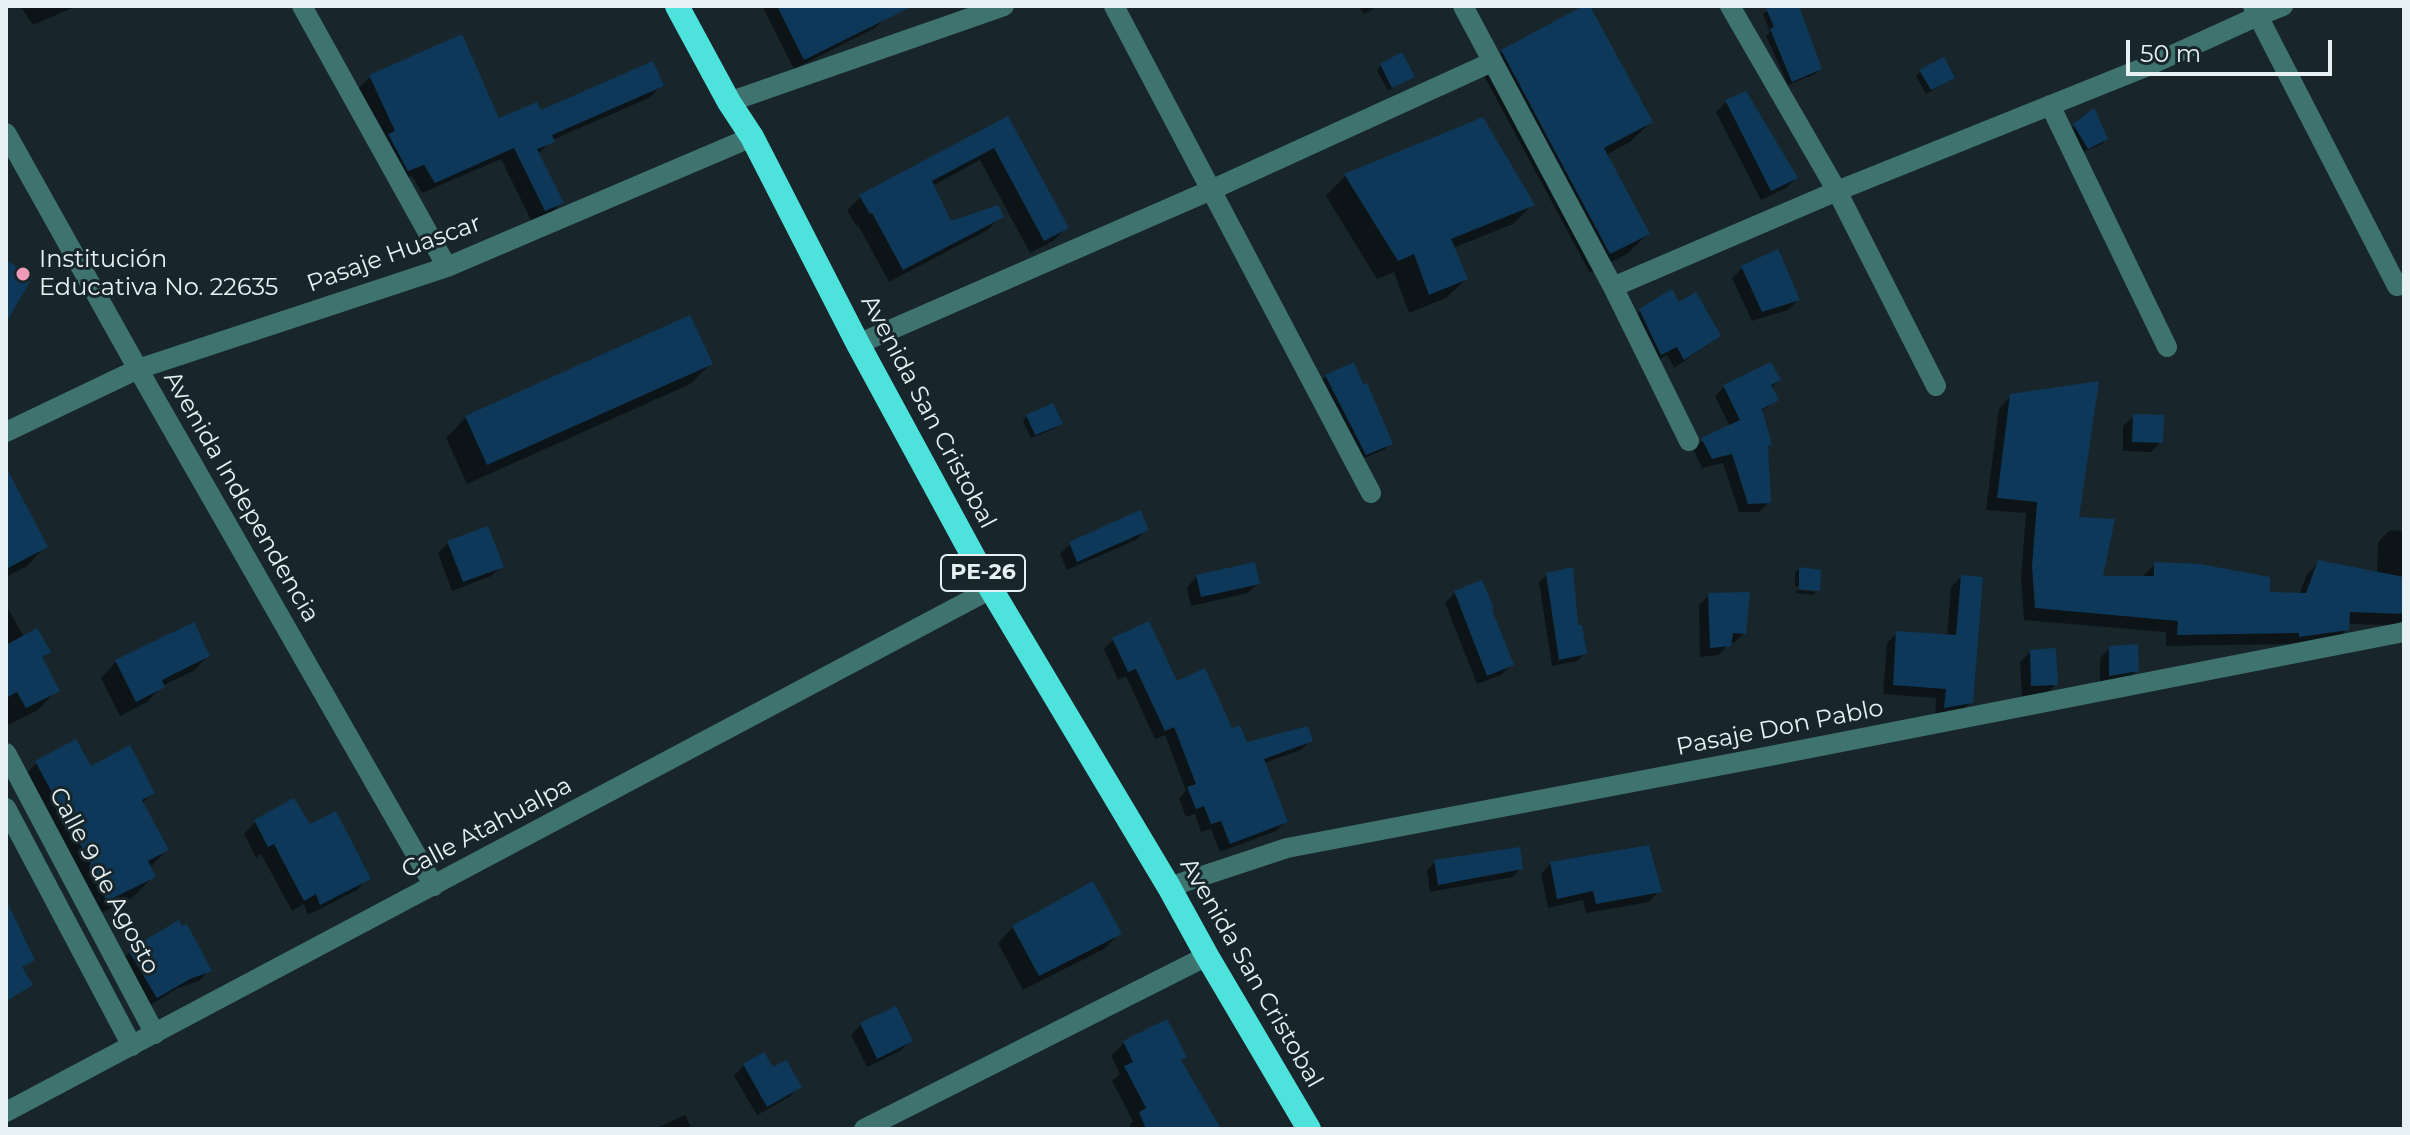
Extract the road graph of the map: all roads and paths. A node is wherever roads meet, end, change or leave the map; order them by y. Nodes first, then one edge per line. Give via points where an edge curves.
1 (302, 6) edge
2 (677, 6) edge
3 (1004, 6) edge
4 (1114, 6) edge
5 (1463, 6) edge
6 (1730, 6) edge
7 (2283, 6) edge
8 (2255, 11) edge
9 (1492, 62) junction
10 (729, 102) junction
11 (2050, 105) junction
12 (6, 133) edge
13 (752, 137) junction
14 (1211, 190) junction
15 (1837, 191) junction
16 (447, 267) junction
17 (2397, 286) dead end
18 (1613, 287) junction
19 (858, 344) junction
20 (2167, 347) dead end
21 (138, 369) junction
22 (1936, 386) dead end
23 (6, 432) edge
24 (1689, 441) dead end
25 (1371, 493) dead end
26 (991, 589) junction
27 (2404, 632) edge
28 (6, 753) edge
29 (6, 808) edge
30 (434, 886) junction
31 (1169, 887) junction
32 (1207, 956) junction
33 (155, 1034) junction
34 (132, 1046) junction
35 (6, 1112) edge
36 (864, 1129) edge
37 (1309, 1129) edge

1 - 16 street
2 - 10 highway, Avenida San Cristobal / PE-26
3 - 10 street
4 - 14 street
5 - 9 street
6 - 15 street
7 - 8 street
8 - 11 street via 2148,66
8 - 17 street
9 - 14 street
9 - 18 street
10 - 13 highway, Avenida San Cristobal / PE-26
11 - 15 street
11 - 20 street
12 - 21 street, Avenida Independencia
13 - 16 street, Pasaje Huascar
13 - 19 highway, Avenida San Cristobal / PE-26
14 - 19 street
14 - 25 street
15 - 18 street
15 - 22 street
16 - 21 street, Pasaje Huascar
18 - 24 street
19 - 26 highway, Avenida San Cristobal / PE-26
21 - 23 street, Pasaje Huascar
21 - 30 street, Avenida Independencia
26 - 30 street, Calle Atahualpa
26 - 31 highway, Avenida San Cristobal / PE-26
27 - 31 street, Pasaje Don Pablo via 1287,848
28 - 33 street, Calle 9 de Agosto
29 - 34 street
30 - 33 street, Calle Atahualpa
31 - 32 highway, Avenida San Cristobal / PE-26
32 - 36 street
32 - 37 highway, Avenida San Cristobal / PE-26
33 - 34 street, Calle Atahualpa
34 - 35 street, Calle Atahualpa

